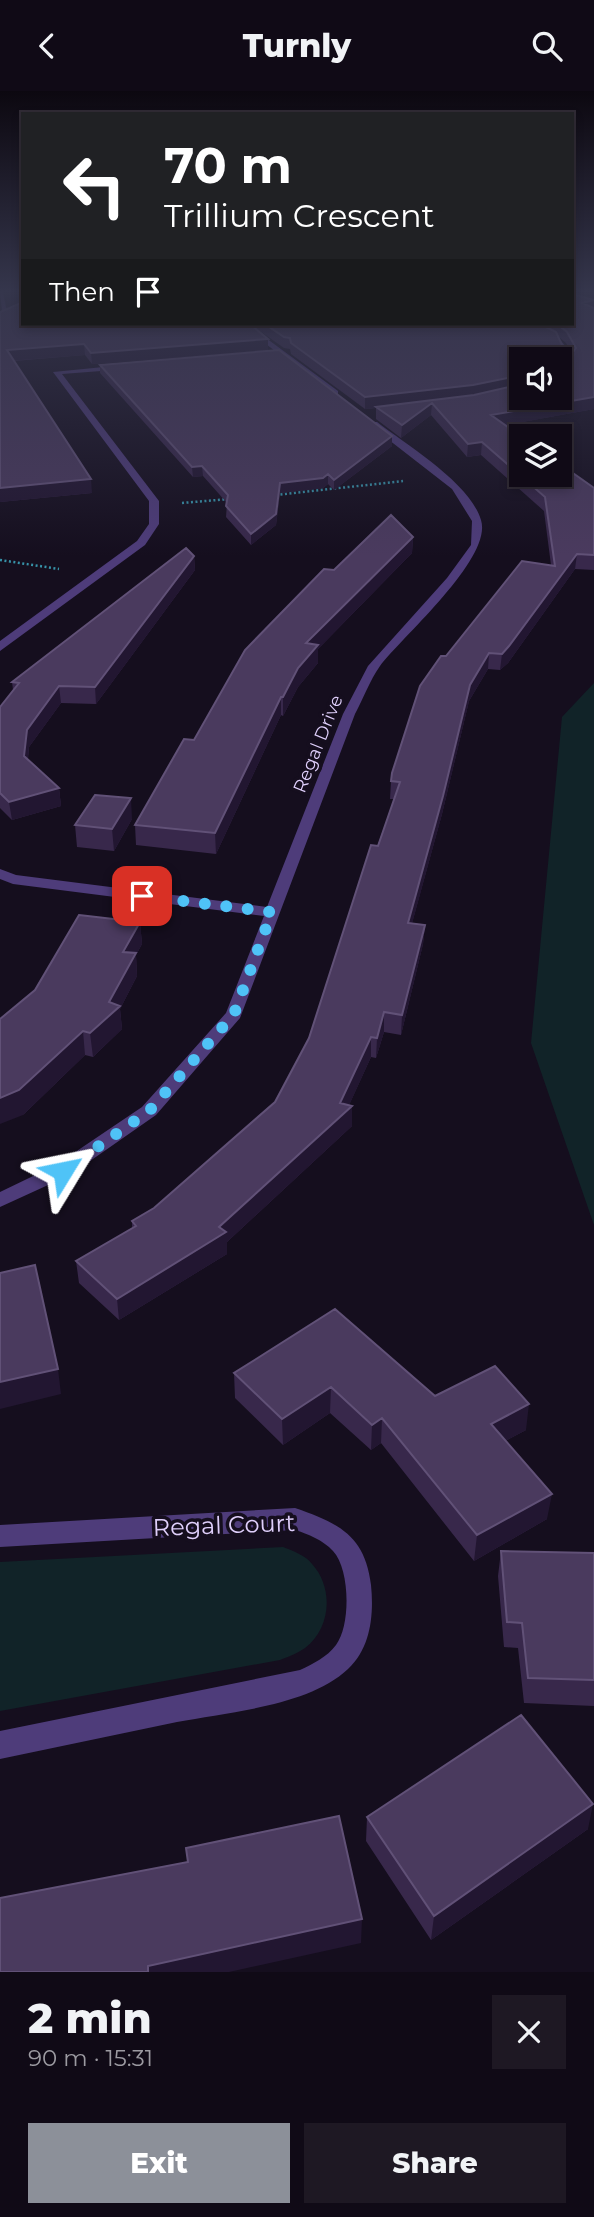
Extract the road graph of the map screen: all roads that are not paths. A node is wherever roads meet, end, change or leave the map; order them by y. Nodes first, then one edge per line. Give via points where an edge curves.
1 (63, 380) edge
2 (314, 380) edge
3 (343, 400) edge
4 (362, 415) edge
5 (0, 647) edge
6 (0, 874) edge
7 (272, 912) junction
8 (0, 1200) edge
9 (0, 1536) edge
10 (0, 1745) edge

1 - 5 street via 153,501 153,524 141,543
2 - 3 street
4 - 7 street, Regal Drive via 456,487 477,521 476,545 374,666 349,714
6 - 7 street
7 - 8 street, Regal Drive via 234,1014 149,1111 63,1171
9 - 10 street, Regal Court via 295,1519 323,1528 344,1545 355,1567 359,1593 357,1626 348,1652 326,1671 296,1685

